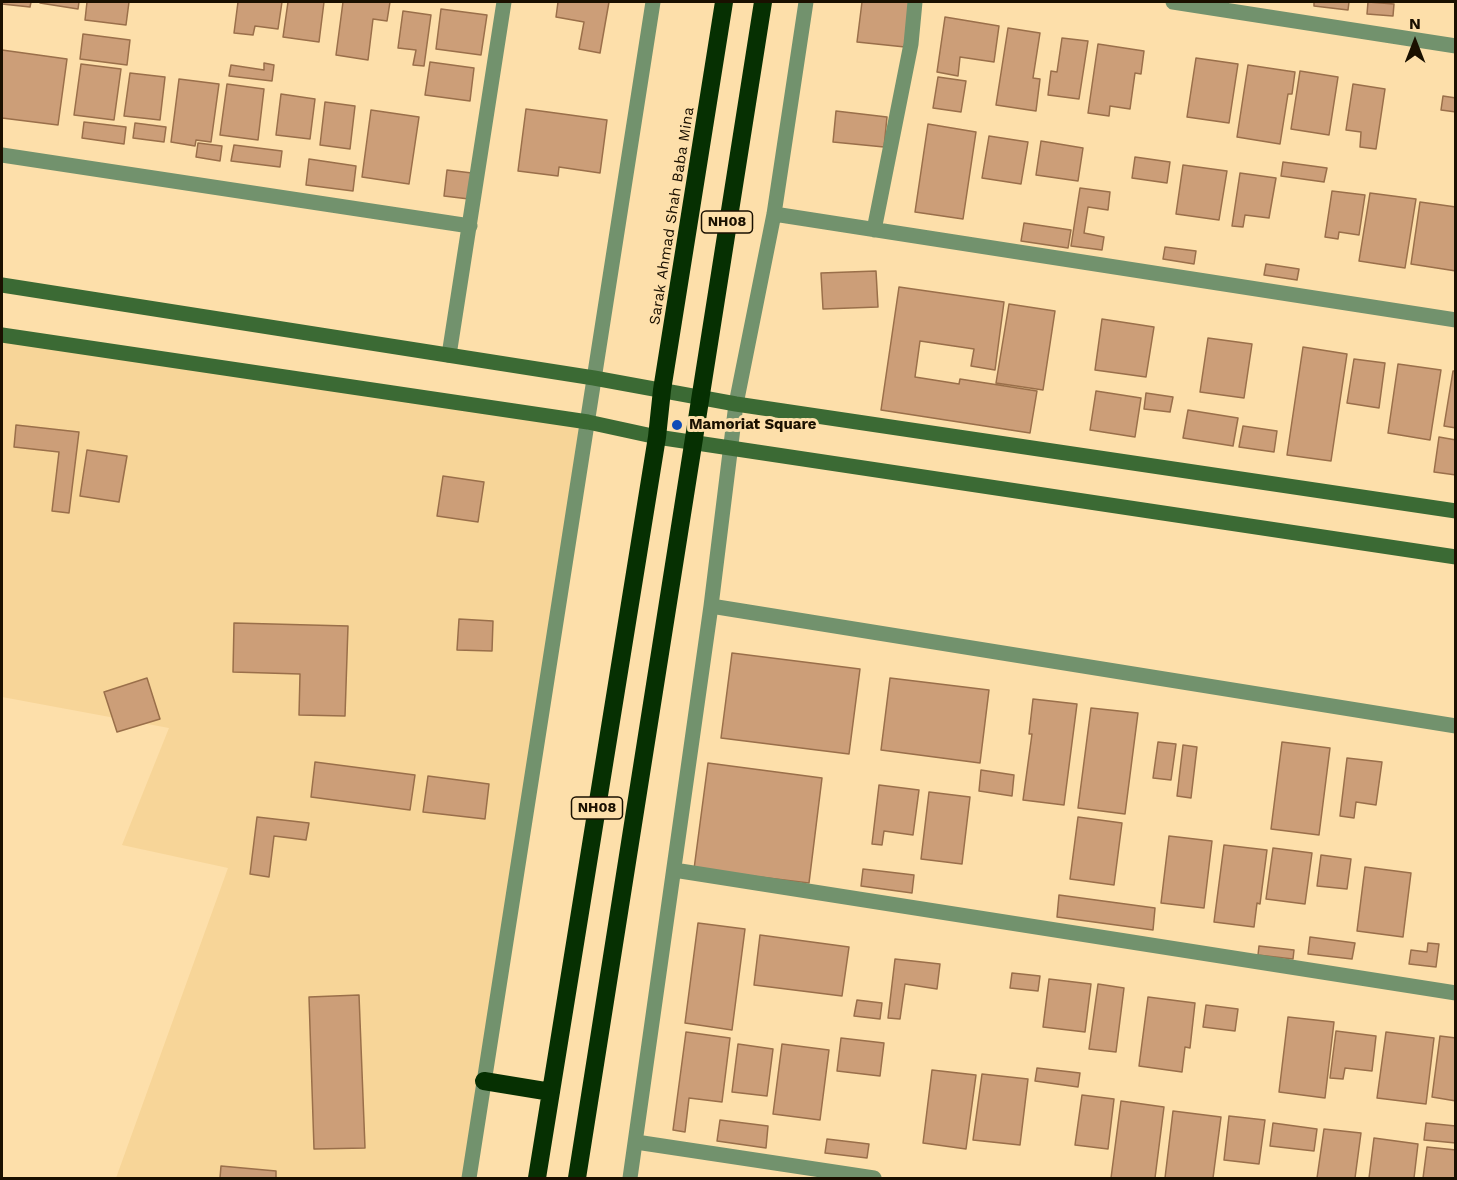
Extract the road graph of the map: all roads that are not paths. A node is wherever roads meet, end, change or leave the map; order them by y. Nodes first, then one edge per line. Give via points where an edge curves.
1 (504, 2) edge
2 (653, 2) edge
3 (724, 2) edge
4 (763, 2) edge
5 (806, 2) edge
6 (915, 2) edge
7 (1173, 2) edge
8 (1455, 46) edge
9 (2, 155) edge
10 (774, 214) junction
11 (470, 226) junction
12 (874, 230) junction
13 (2, 285) edge
14 (1455, 320) edge
15 (2, 335) edge
16 (449, 355) junction
17 (594, 378) junction
18 (662, 390) junction
19 (699, 397) junction
20 (736, 404) junction
21 (588, 422) junction
22 (657, 437) junction
23 (694, 442) junction
24 (732, 447) junction
25 (1455, 511) edge
26 (1455, 557) edge
27 (711, 606) junction
28 (1455, 726) edge
29 (674, 870) junction
30 (1455, 993) edge
31 (484, 1081) junction
32 (551, 1092) junction
33 (636, 1142) junction
34 (469, 1179) edge
35 (537, 1179) edge
36 (577, 1179) edge
37 (630, 1179) edge
38 (874, 1179) edge

1 - 11 street
2 - 17 street
3 - 18 highway, Sarak Ahmad Shah Baba Mina / NH08
4 - 19 highway, NH08
5 - 10 street
6 - 12 street via 911,44
7 - 8 street
9 - 11 street
10 - 12 street
10 - 20 street
11 - 16 street
12 - 14 street
13 - 16 street
15 - 21 street
16 - 17 street
17 - 18 street
17 - 21 street
18 - 19 street
18 - 22 highway, Sarak Ahmad Shah Baba Mina / NH08
19 - 20 street
19 - 23 highway, NH08
20 - 24 street
20 - 25 street
21 - 22 street
21 - 31 street
22 - 23 street
22 - 32 highway, NH08
23 - 24 street
23 - 36 highway, NH08
24 - 26 street
24 - 27 street
27 - 28 street
27 - 29 street
29 - 30 street
29 - 33 street
31 - 32 highway
31 - 34 street
32 - 35 highway, NH08
33 - 37 street
33 - 38 street

